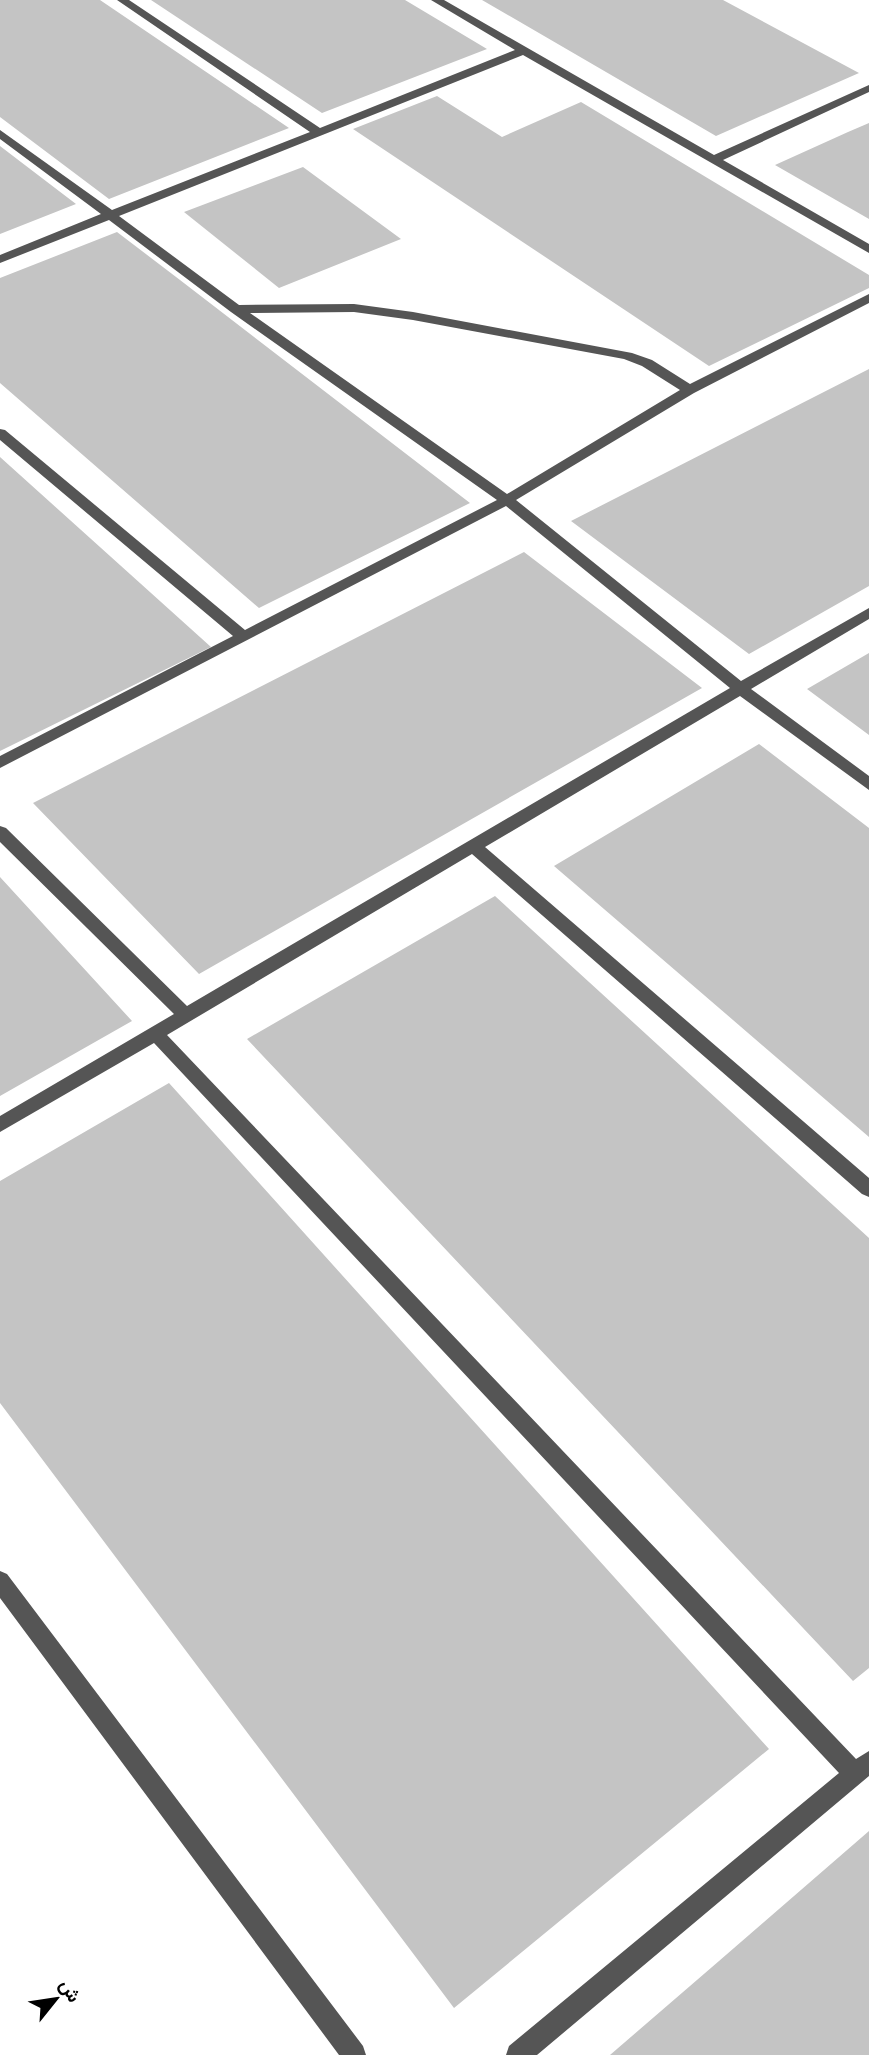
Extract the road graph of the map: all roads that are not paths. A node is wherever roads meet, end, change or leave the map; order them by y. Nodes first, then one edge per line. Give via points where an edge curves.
1 (122, 0) edge
2 (436, 0) edge
3 (523, 51) junction
4 (869, 88) edge
5 (318, 132) junction
6 (0, 133) edge
7 (715, 159) junction
8 (109, 216) junction
9 (869, 250) edge
10 (0, 259) edge
11 (869, 298) edge
12 (236, 309) junction
13 (689, 390) junction
14 (0, 433) edge
15 (507, 500) junction
16 (869, 613) edge
17 (244, 637) junction
18 (741, 689) junction
19 (0, 763) edge
20 (869, 785) edge
21 (0, 832) edge
22 (472, 845) junction
23 (185, 1015) junction
24 (155, 1033) junction
25 (0, 1125) edge
26 (869, 1189) edge
27 (0, 1581) edge
28 (862, 1768) edge
29 (354, 2055) edge
30 (518, 2055) edge

1 - 5 street
2 - 3 street
3 - 5 street
3 - 7 street
4 - 7 street
5 - 8 street
6 - 8 street
7 - 9 street
8 - 10 street
8 - 12 street
11 - 13 street
12 - 13 street via 354,308 413,316 627,356
12 - 15 street
13 - 15 street
14 - 17 street
15 - 17 street
15 - 18 street
16 - 18 street
17 - 19 street
18 - 20 street
18 - 22 street
21 - 23 street
22 - 23 street
22 - 26 street
23 - 24 street
24 - 25 street
24 - 28 street
27 - 29 street
28 - 30 street

